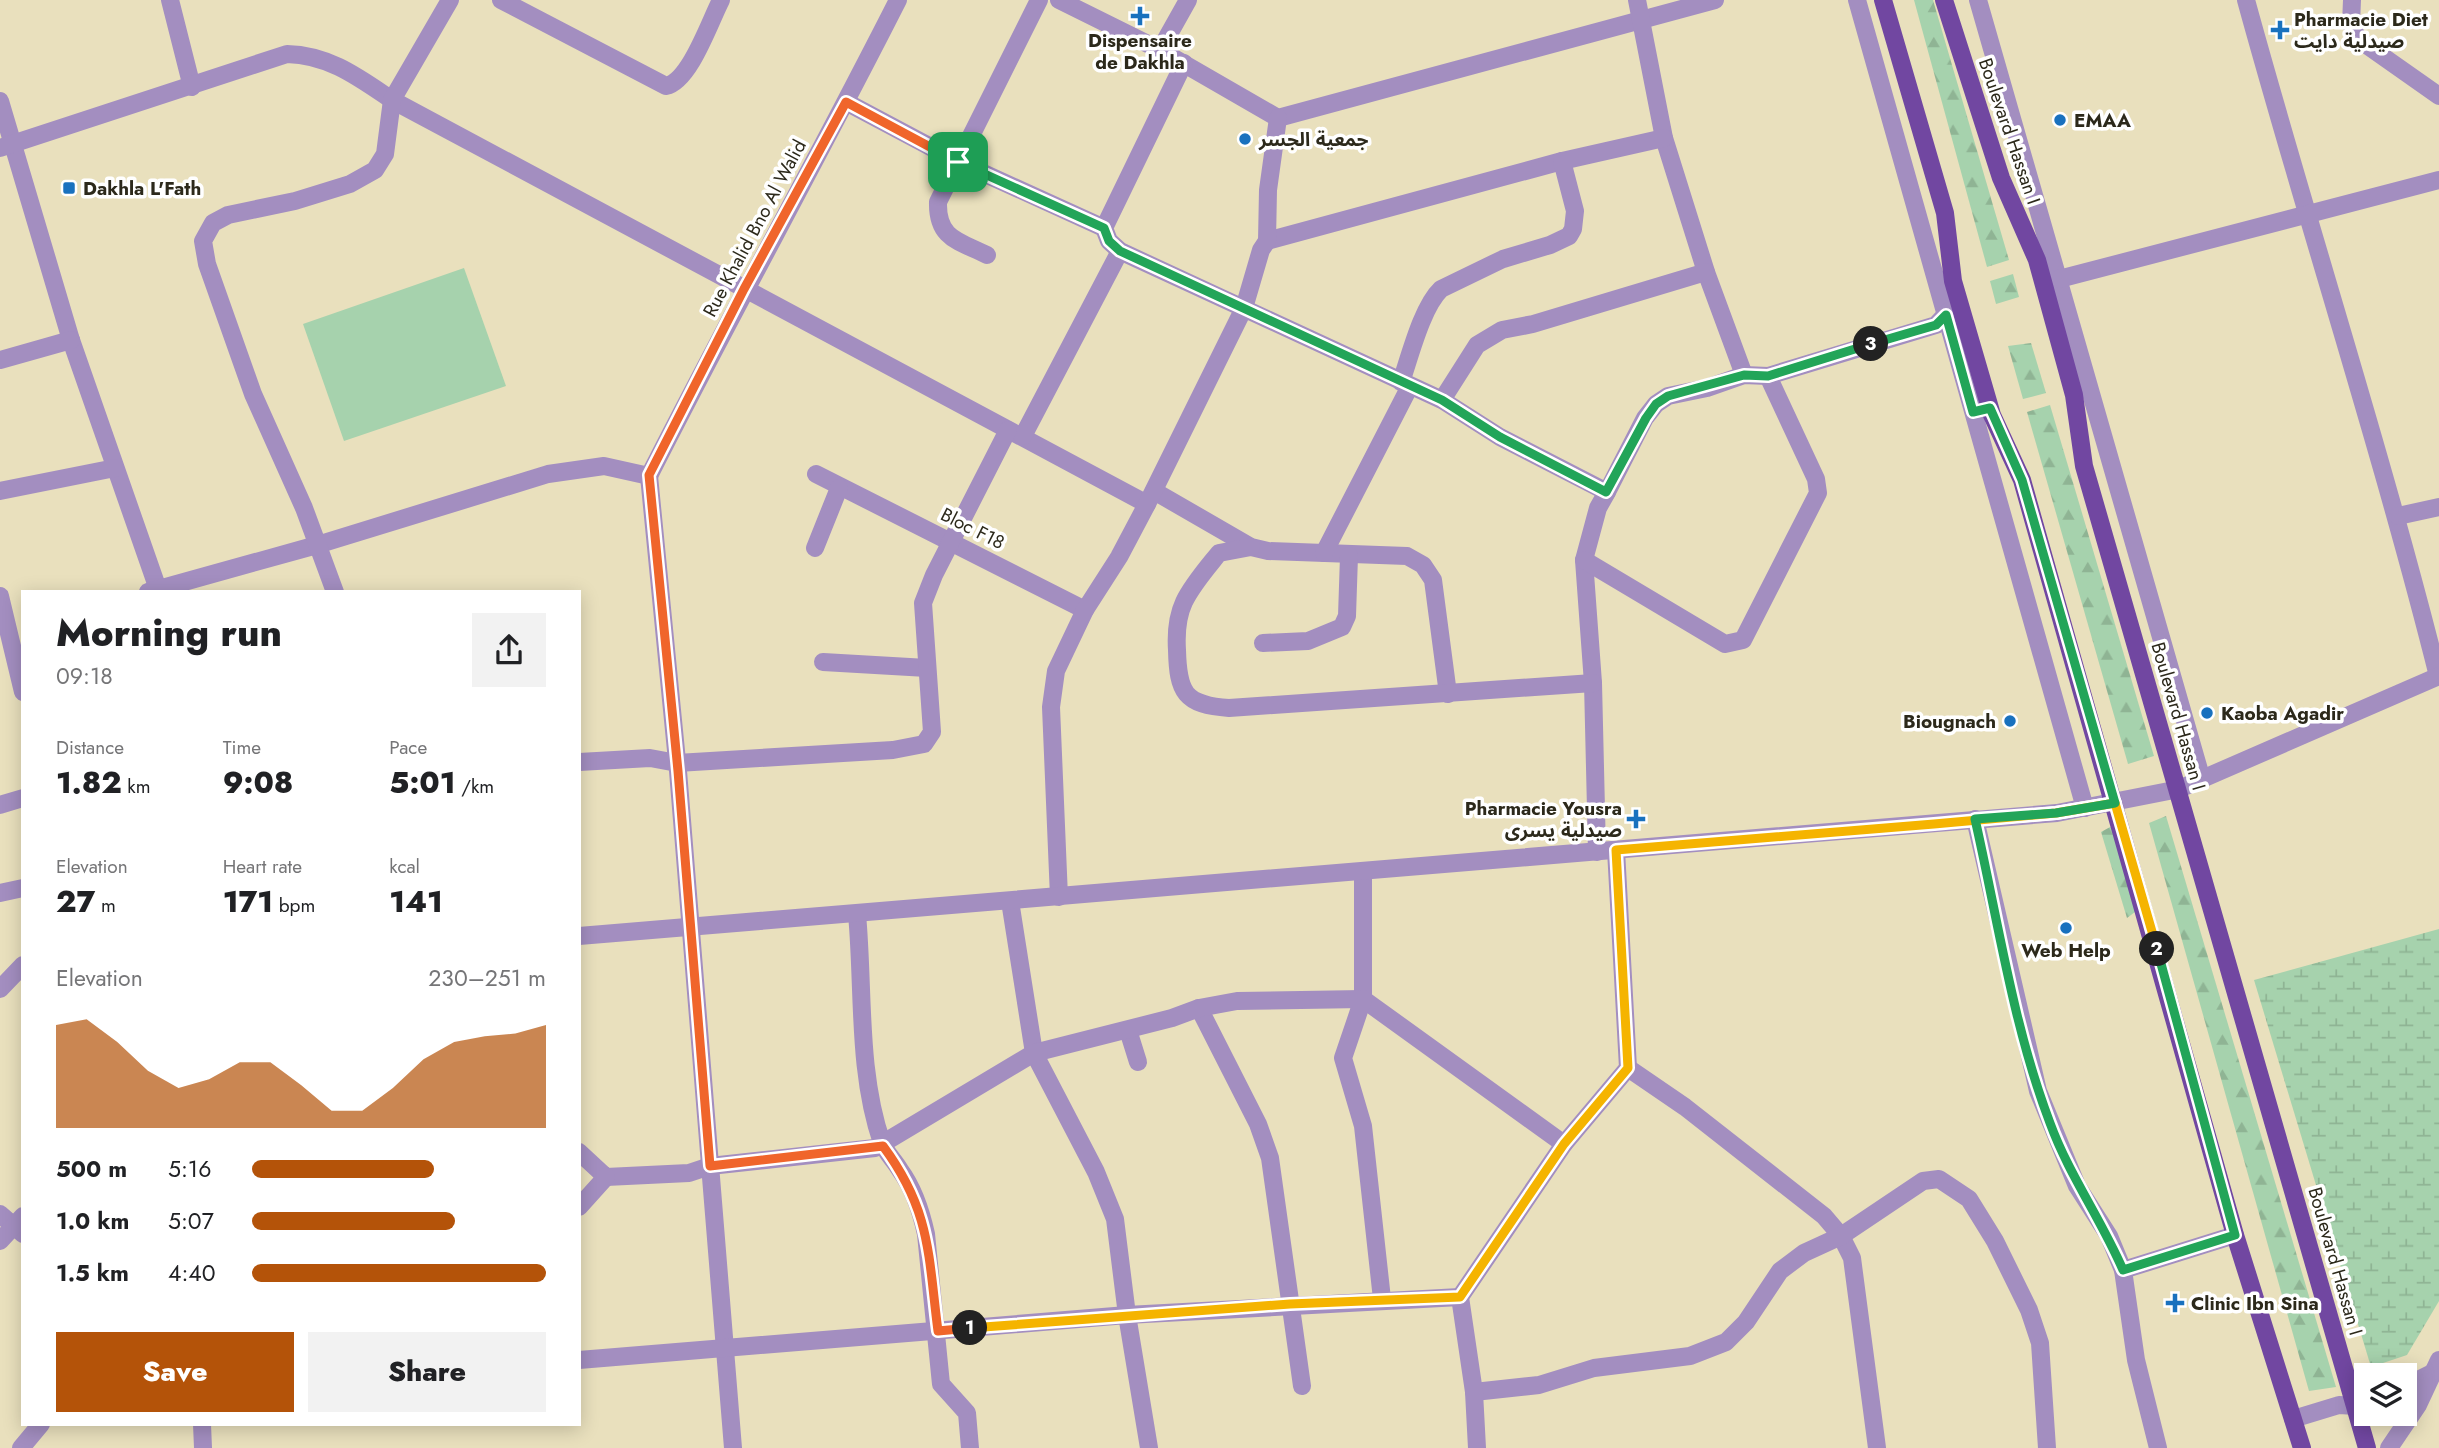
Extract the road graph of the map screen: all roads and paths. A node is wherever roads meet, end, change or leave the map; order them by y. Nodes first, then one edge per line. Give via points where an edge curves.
1 (170, 0) edge
2 (450, 0) edge
3 (501, 0) edge
4 (721, 0) edge
5 (898, 0) edge
6 (1039, 0) edge
7 (1059, 0) edge
8 (1188, 0) edge
9 (1637, 0) edge
10 (1715, 0) edge
11 (1857, 0) edge
12 (1883, 0) edge
13 (1944, 0) edge
14 (1978, 0) edge
15 (2246, 0) edge
16 (2352, 0) edge
17 (1643, 21) junction
18 (1160, 50) junction
19 (1184, 64) junction
20 (192, 87) junction
21 (2439, 96) edge
22 (392, 100) junction
23 (0, 102) edge
24 (846, 102) junction
25 (1278, 118) junction
26 (1664, 138) junction
27 (6, 146) edge
28 (1562, 161) junction
29 (958, 162) junction
30 (2439, 180) edge
31 (2304, 213) junction
32 (1104, 228) junction
33 (1267, 241) junction
34 (1120, 251) junction
35 (987, 255) dead end
36 (1706, 272) junction
37 (2059, 279) junction
38 (744, 289) junction
39 (1959, 300) junction
40 (1244, 308) junction
41 (1946, 315) junction
42 (71, 340) junction
43 (0, 360) edge
44 (1744, 375) junction
45 (1768, 376) junction
46 (1405, 384) junction
47 (1442, 400) junction
48 (1982, 410) junction
49 (1015, 433) junction
50 (115, 468) junction
51 (816, 474) dead end
52 (649, 475) junction
53 (839, 488) junction
54 (0, 491) edge
55 (1606, 492) junction
56 (1151, 498) junction
57 (2439, 506) edge
58 (2398, 516) junction
59 (951, 540) junction
60 (317, 545) junction
61 (1251, 547) junction
62 (815, 548) dead end
63 (1325, 552) junction
64 (1349, 556) junction
65 (1584, 560) junction
66 (155, 590) edge
67 (159, 590) edge
68 (334, 590) edge
69 (0, 596) edge
70 (1085, 610) junction
71 (11, 631) edge
72 (1263, 643) dead end
73 (823, 662) dead end
74 (928, 668) junction
75 (2439, 676) edge
76 (21, 682) edge
77 (1593, 683) junction
78 (1448, 694) junction
79 (581, 762) edge
80 (677, 763) junction
81 (2202, 780) junction
82 (2179, 789) junction
83 (21, 799) edge
84 (2115, 803) junction
85 (0, 805) edge
86 (2085, 808) junction
87 (1975, 819) junction
88 (1616, 850) junction
89 (1597, 852) junction
90 (1363, 871) junction
91 (21, 888) edge
92 (0, 892) edge
93 (1059, 897) junction
94 (1010, 901) junction
95 (858, 914) junction
96 (691, 926) junction
97 (581, 936) edge
98 (21, 967) edge
99 (0, 989) edge
100 (1363, 999) junction
101 (1199, 1008) junction
102 (1128, 1030) junction
103 (1034, 1053) junction
104 (1138, 1062) dead end
105 (1628, 1068) junction
106 (1564, 1144) junction
107 (883, 1146) junction
108 (581, 1154) edge
109 (710, 1166) junction
110 (606, 1177) junction
111 (581, 1205) edge
112 (15, 1222) edge
113 (2235, 1235) junction
114 (1841, 1236) junction
115 (0, 1241) edge
116 (2123, 1270) junction
117 (1460, 1297) junction
118 (1382, 1299) junction
119 (1290, 1304) junction
120 (1127, 1315) junction
121 (938, 1331) junction
122 (725, 1349) junction
123 (581, 1360) edge
124 (2435, 1366) edge
125 (2417, 1378) edge
126 (2354, 1380) edge
127 (1302, 1386) dead end
128 (1474, 1392) junction
129 (2354, 1404) edge
130 (2293, 1419) junction
131 (39, 1426) edge
132 (202, 1426) edge
133 (2364, 1426) edge
134 (21, 1448) edge
135 (203, 1448) edge
136 (733, 1448) edge
137 (970, 1448) edge
138 (1149, 1448) edge
139 (1477, 1448) edge
140 (1877, 1448) edge
141 (2047, 1448) edge
142 (2158, 1448) edge
143 (2302, 1448) edge
144 (2367, 1448) edge
145 (2389, 1448) edge

1 - 20 street
2 - 22 street
3 - 4 street via 666,86 680,78 689,65
5 - 24 street, Rue Khalid Bno Al Walid
6 - 29 street
7 - 18 street
8 - 18 street
9 - 17 street
10 - 17 street
11 - 41 street
12 - 39 main road via 1945,213 1949,264
13 - 82 main road, Boulevard Hassan I via 2001,178 2037,260 2074,395 2084,466
14 - 37 street
15 - 31 street
16 - 21 street via 2351,24 2358,38
17 - 25 street
17 - 26 street
18 - 19 street
19 - 25 street
19 - 32 street
20 - 22 street via 287,54 307,55 350,71
20 - 27 street
22 - 38 street
22 - 60 street via 385,154 364,179 295,201 232,213 213,223 203,241 253,394
23 - 27 street
24 - 29 street
24 - 38 street, Rue Khalid Bno Al Walid
25 - 33 street via 1268,190
26 - 28 street
26 - 36 street
27 - 42 street
28 - 33 street
28 - 46 street via 1574,211 1569,236 1503,259 1441,289 1416,337
29 - 32 street
29 - 35 street via 938,202 938,219 953,238
30 - 31 street
31 - 37 street
31 - 58 street
32 - 34 street
33 - 40 street
34 - 40 street
34 - 49 street
36 - 44 street
36 - 47 street via 1502,330 1477,345
37 - 81 street
38 - 49 street
38 - 52 street, Rue Khalid Bno Al Walid
39 - 41 street
39 - 48 main road
40 - 46 street
40 - 56 street
41 - 45 street via 1936,325
41 - 48 street
42 - 43 street
42 - 50 street
44 - 45 street
44 - 55 street via 1668,396 1656,404
45 - 65 street via 1816,479 1818,493 1743,640 1724,645
46 - 47 street
46 - 63 street
47 - 55 street via 1500,437
48 - 84 main road via 2022,480
48 - 86 street
49 - 56 street
49 - 59 street
50 - 54 street
50 - 66 street
51 - 53 street, Bloc F18
52 - 60 street via 604,466 548,474
52 - 80 street
53 - 59 street, Bloc F18
53 - 62 street
55 - 65 street
56 - 61 street
56 - 70 street
57 - 58 street
58 - 75 street
59 - 70 street, Bloc F18
59 - 74 street via 923,603
60 - 67 street
60 - 68 street
61 - 63 street
61 - 78 street via 1219,553 1184,601 1178,623 1177,676 1182,690 1194,701 1229,708
63 - 64 street
64 - 72 street via 1347,616 1342,627 1308,641
64 - 78 street via 1407,556 1423,565 1433,580
65 - 77 street
69 - 71 street
70 - 93 street via 1063,654 1053,688
71 - 76 street
73 - 74 street
74 - 80 street via 932,732 924,744 893,750
75 - 81 street
77 - 78 street
77 - 89 street
79 - 80 street via 650,758
80 - 96 street
81 - 82 street
82 - 84 street
82 - 126 main road, Boulevard Hassan I
83 - 85 street
84 - 86 street
84 - 113 main road
86 - 87 street
87 - 88 street
87 - 116 street via 2038,1091 2072,1176 2109,1236
88 - 89 street
88 - 105 street
89 - 90 street
90 - 93 street
90 - 100 street
91 - 92 street
93 - 94 street
94 - 95 street
94 - 103 street
95 - 96 street
95 - 107 street via 866,1059
96 - 97 street
96 - 109 street
98 - 99 street
100 - 101 street via 1237,1001
100 - 106 street
100 - 118 street via 1343,1058 1363,1126
101 - 102 street
101 - 119 street via 1266,1144
102 - 103 street
102 - 104 street
103 - 107 street
103 - 120 street via 1108,1198
105 - 106 street
105 - 114 street via 1707,1123 1824,1216
106 - 117 street
107 - 109 street
107 - 121 street via 920,1210
108 - 110 street
109 - 110 street via 689,1173
109 - 122 street
110 - 111 street
112 - 115 street
113 - 116 street
113 - 130 main road
114 - 128 street via 1804,1253 1780,1271 1746,1322 1726,1342 1690,1356 1594,1368 1539,1385
114 - 140 street via 1855,1270
114 - 141 street via 1923,1181 1939,1179 1969,1199 1995,1241 2040,1343
116 - 142 street via 2136,1360
117 - 118 street
117 - 128 street
118 - 119 street
119 - 120 street
119 - 127 street
120 - 121 street
120 - 138 street
121 - 122 street
121 - 137 street via 941,1384 967,1413
122 - 123 street
122 - 136 street
124 - 125 street
124 - 145 street via 2418,1405
128 - 139 street
129 - 130 street
130 - 143 main road
131 - 134 street
132 - 135 street
133 - 144 main road, Boulevard Hassan I

